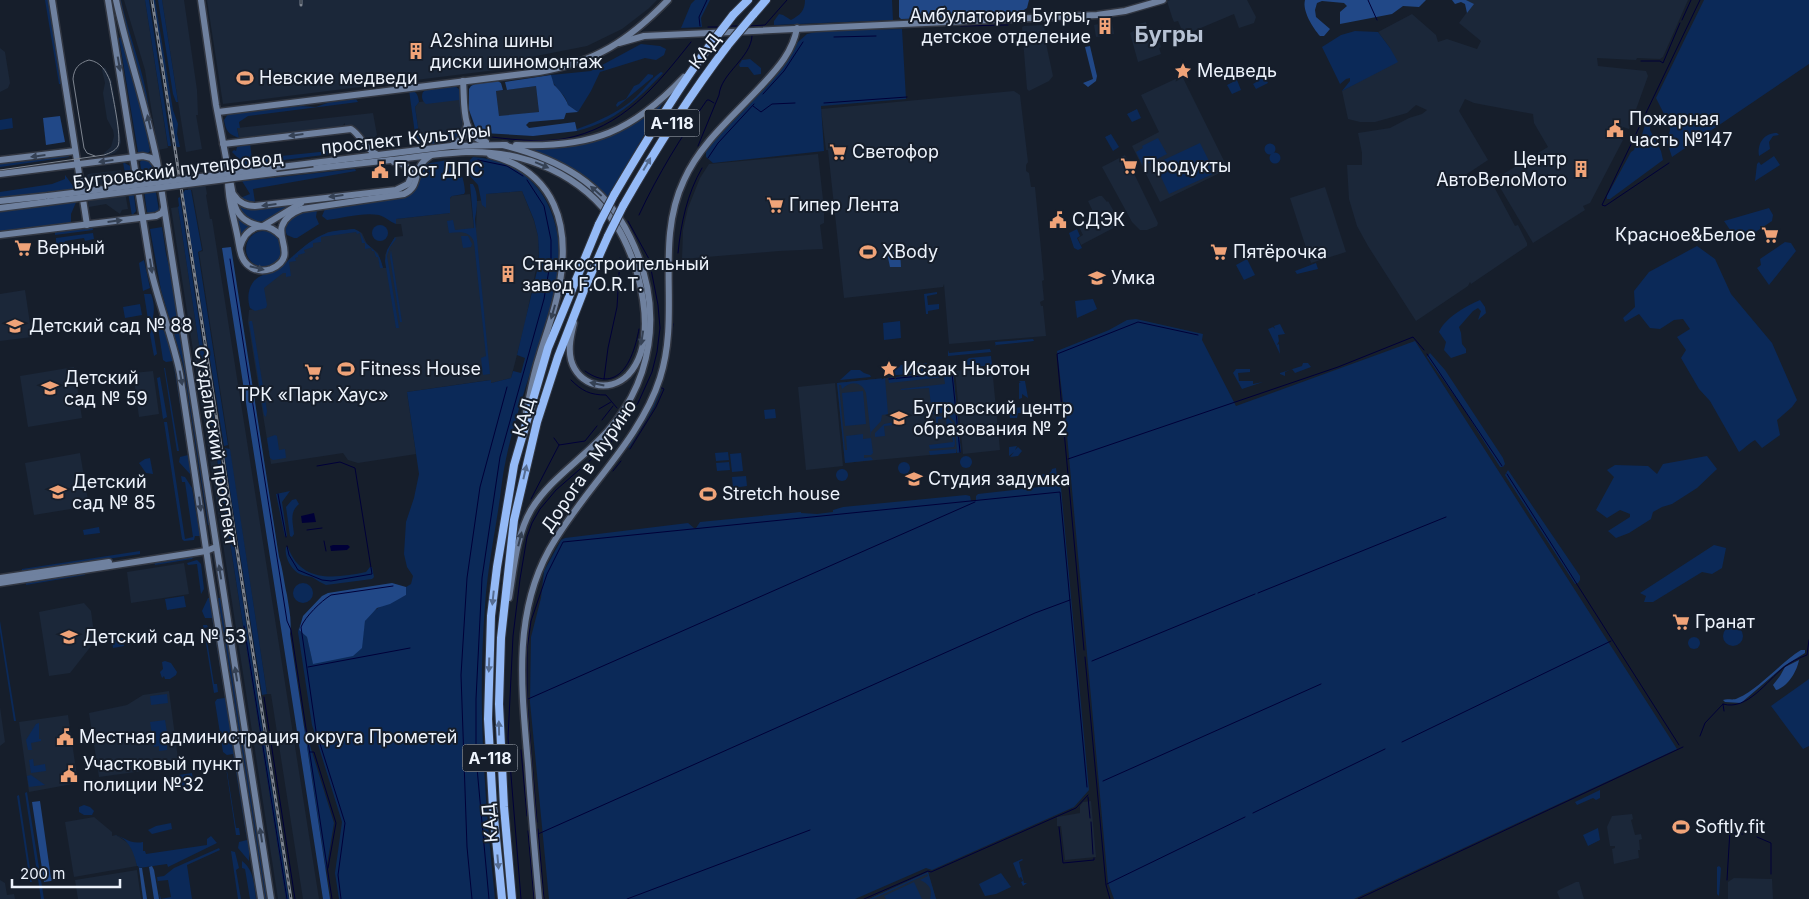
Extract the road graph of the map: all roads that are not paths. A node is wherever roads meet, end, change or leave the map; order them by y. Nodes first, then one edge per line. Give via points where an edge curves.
1 (52, 0) edge
2 (108, 0) edge
3 (116, 0) edge
4 (201, 0) edge
5 (668, 0) edge
6 (748, 0) edge
7 (766, 0) edge
8 (1163, 0) edge
9 (649, 19) junction
10 (797, 28) junction
11 (653, 35) junction
12 (619, 43) junction
13 (692, 69) junction
14 (463, 81) junction
15 (218, 112) junction
16 (467, 124) junction
17 (223, 144) junction
18 (499, 145) junction
19 (452, 146) junction
20 (76, 151) junction
21 (477, 152) junction
22 (377, 155) junction
23 (432, 155) junction
24 (134, 158) junction
25 (0, 160) edge
26 (382, 161) junction
27 (78, 165) junction
28 (313, 166) junction
29 (158, 169) junction
30 (228, 170) junction
31 (0, 174) edge
32 (233, 192) junction
33 (47, 199) junction
34 (312, 200) junction
35 (0, 201) edge
36 (0, 208) edge
37 (164, 208) junction
38 (144, 218) junction
39 (87, 224) junction
40 (262, 226) junction
41 (0, 235) edge
42 (282, 238) junction
43 (240, 249) junction
44 (584, 290) junction
45 (520, 442) junction
46 (216, 547) junction
47 (206, 548) junction
48 (0, 578) edge
49 (0, 583) edge
50 (501, 638) junction
51 (261, 899) edge
52 (271, 899) edge
53 (502, 899) edge
54 (512, 899) edge
55 (539, 899) edge

1 - 20 main road
2 -> 24 main road, Суздальский проспект
29 -> 3 main road, Суздальский проспект
4 - 15 main road
5 - 9 main road
6 - 13 highway, КАД / А-118, bridge
44 -> 7 highway, КАД / А-118, bridge via 623,206 656,148 728,45
8 - 10 main road via 1097,16
9 - 11 main road via 647,28
9 - 12 main road
10 - 11 main road
10 - 55 main road, Дорога в Мурино via 792,45 778,67 702,149 683,182 670,227 669,338 655,391 638,425 563,526 540,569 528,604 522,648 522,686
11 - 12 main road
12 - 14 main road via 563,68
13 - 18 main road via 649,111 597,138 552,146
13 - 45 highway, КАД / А-118, bridge via 646,140 599,224 548,348
14 - 15 main road
14 - 16 main road
15 - 17 main road
16 - 18 main road via 476,139
16 - 19 main road via 461,140
22 -> 17 main road via 369,151 351,129
17 - 30 main road
18 - 19 main road, проспект Культуры
50 -> 18 main road via 520,537 530,513 552,483 610,429 623,411 644,366 651,325 649,294 640,258 613,209 579,176 556,162 528,151
19 - 22 main road, проспект Культуры
20 -> 25 main road
20 - 27 main road
21 - 23 main road, проспект Культуры
21 -> 44 main road via 521,157 566,176 596,201 620,232 639,277 644,330 640,353 628,375 610,386 583,380 573,368 570,344
21 -> 45 main road via 510,161 532,175 553,203 561,230 563,255 559,288 538,358
22 - 28 main road, проспект Культуры
23 - 26 main road, проспект Культуры
23 - 42 main road via 419,165 415,183 409,191 302,209 284,221
24 -> 27 main road
24 - 29 main road via 151,158
24 - 38 main road, Суздальский проспект
26 - 28 main road, проспект Культуры
26 -> 34 main road via 407,166 412,175 410,183 396,190
27 - 31 main road
27 - 39 main road
28 - 33 main road, Бугровский путепровод, bridge
29 - 37 main road, Суздальский проспект
30 - 32 main road
30 - 43 main road via 230,211
34 -> 32 main road via 249,206 238,201
32 - 40 main road via 240,216 249,223
33 - 35 main road
33 - 36 main road
34 - 40 main road via 293,207
37 - 38 main road via 160,214
37 - 46 main road, Суздальский проспект
39 -> 38 main road
38 -> 47 main road, Суздальский проспект via 156,290 180,374
39 - 41 main road
40 - 42 main road via 272,229
40 - 43 main road via 244,236
43 -> 42 main road via 242,258 250,267 267,270 283,257
50 -> 44 highway, КАД / А-118 via 514,520 533,439 558,358
45 -> 53 highway, КАД / А-118 via 497,567 490,650 490,762
46 - 47 main road
52 -> 46 main road, Суздальский проспект
47 - 48 main road
47 - 49 main road
47 - 51 main road, Суздальский проспект
54 -> 50 highway, КАД / А-118 via 500,753

